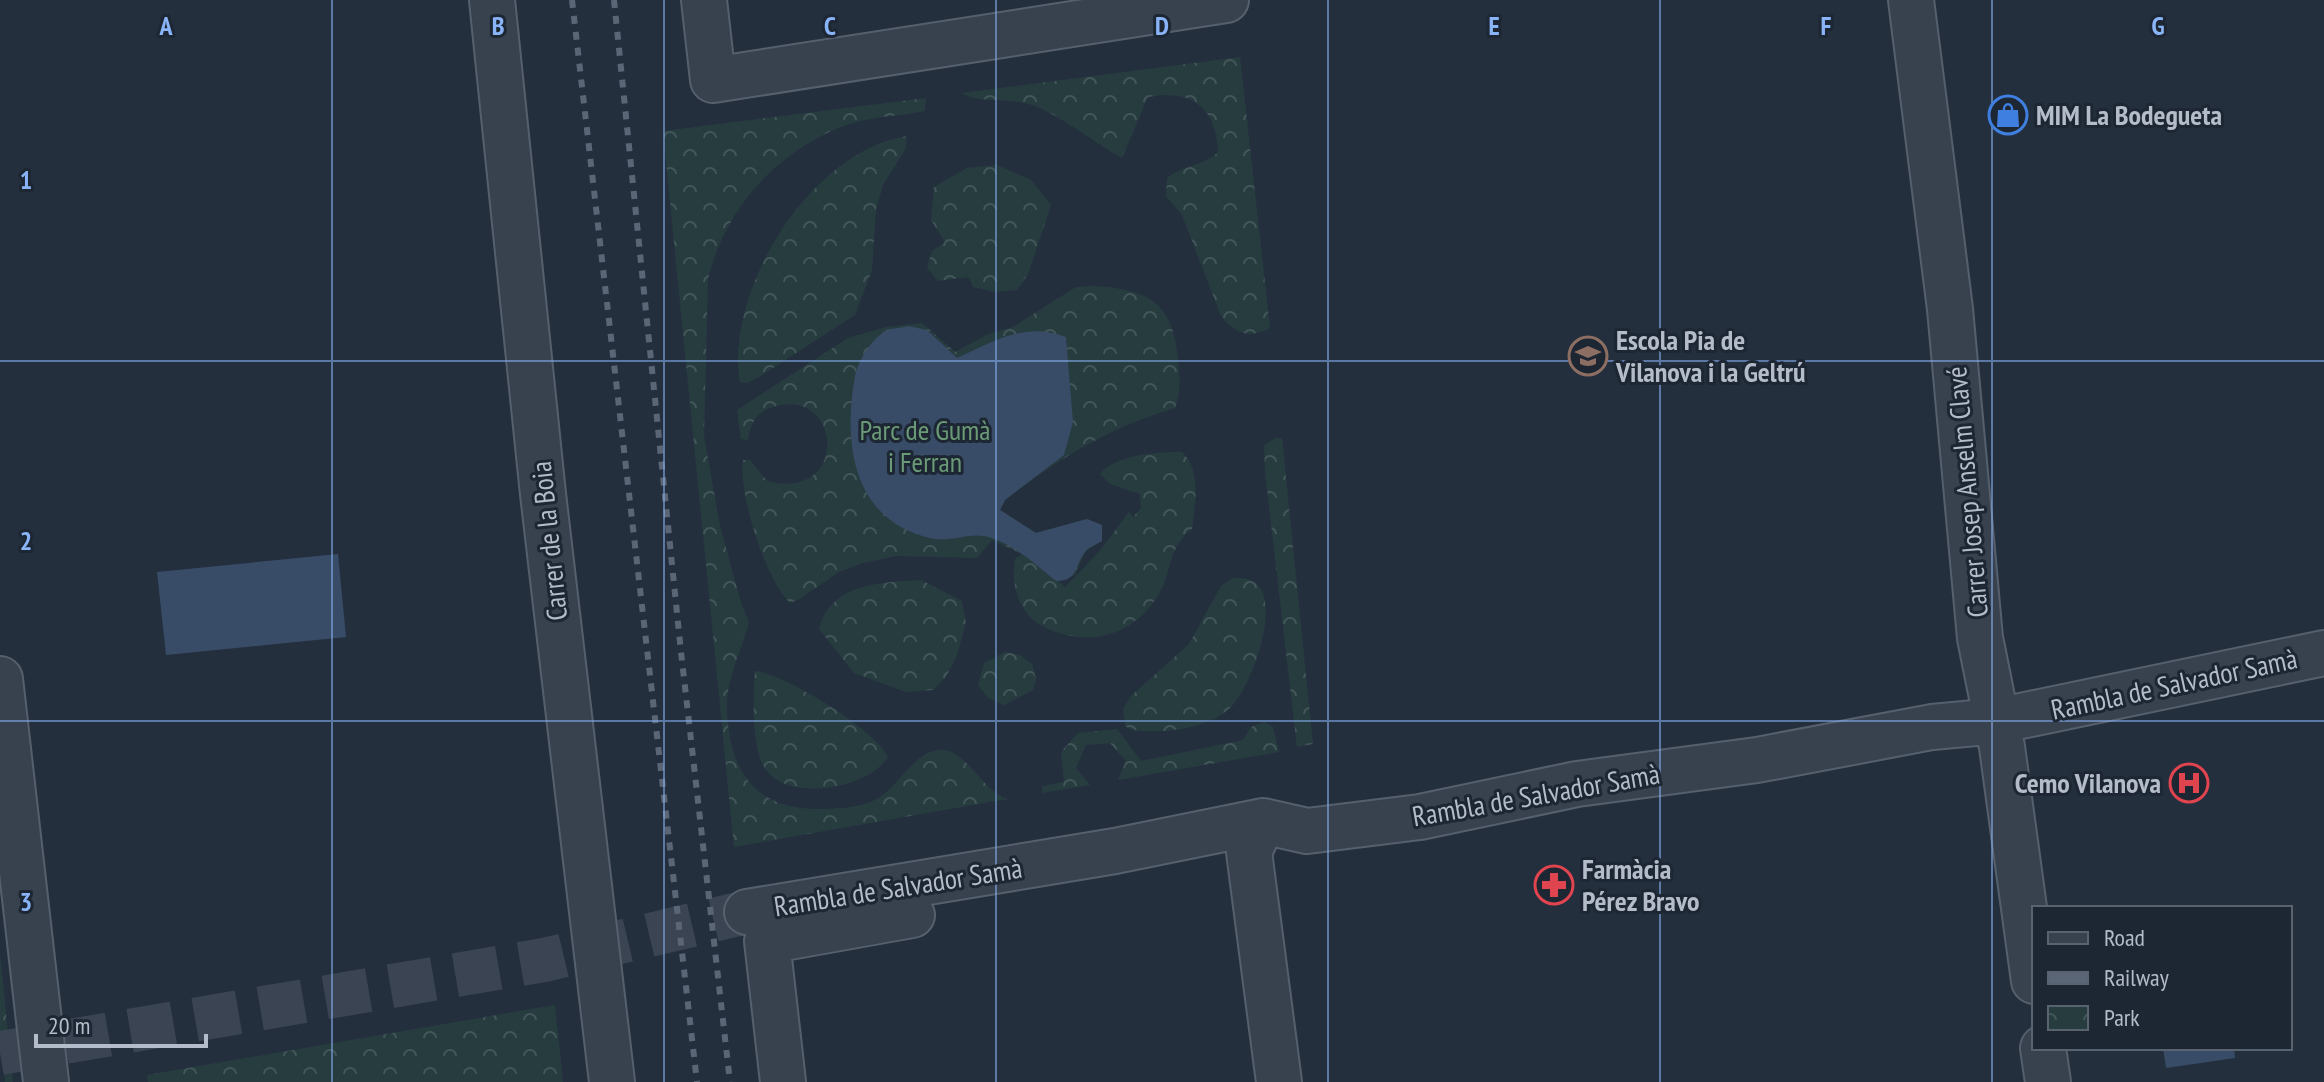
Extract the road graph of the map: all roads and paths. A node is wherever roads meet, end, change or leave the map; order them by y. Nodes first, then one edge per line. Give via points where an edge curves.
1 (492, 0) edge
2 (704, 0) edge
3 (1226, 0) edge
4 (1911, 0) edge
5 (1104, 9) edge
6 (2324, 653) edge
7 (0, 679) edge
8 (1997, 721) junction
9 (1256, 837) junction
10 (2032, 967) edge
11 (2043, 1050) edge
12 (46, 1082) edge
13 (612, 1082) edge
14 (783, 1082) edge
15 (1279, 1082) edge
16 (2048, 1082) edge

1 - 13 street, Carrer de la Boia
2 - 5 street via 713,80
3 - 5 street
4 - 8 street, Carrer Josep Anselm Clavé via 1950,309 1980,638
6 - 8 street, Rambla de Salvador Samà
7 - 12 street
8 - 9 street, Rambla de Salvador Samà via 1577,784 1420,817
8 - 10 street, Carrer Josep Anselm Clavé
9 - 14 street, Rambla de Salvador Samà via 1115,851 757,927
9 - 15 street
11 - 16 street

